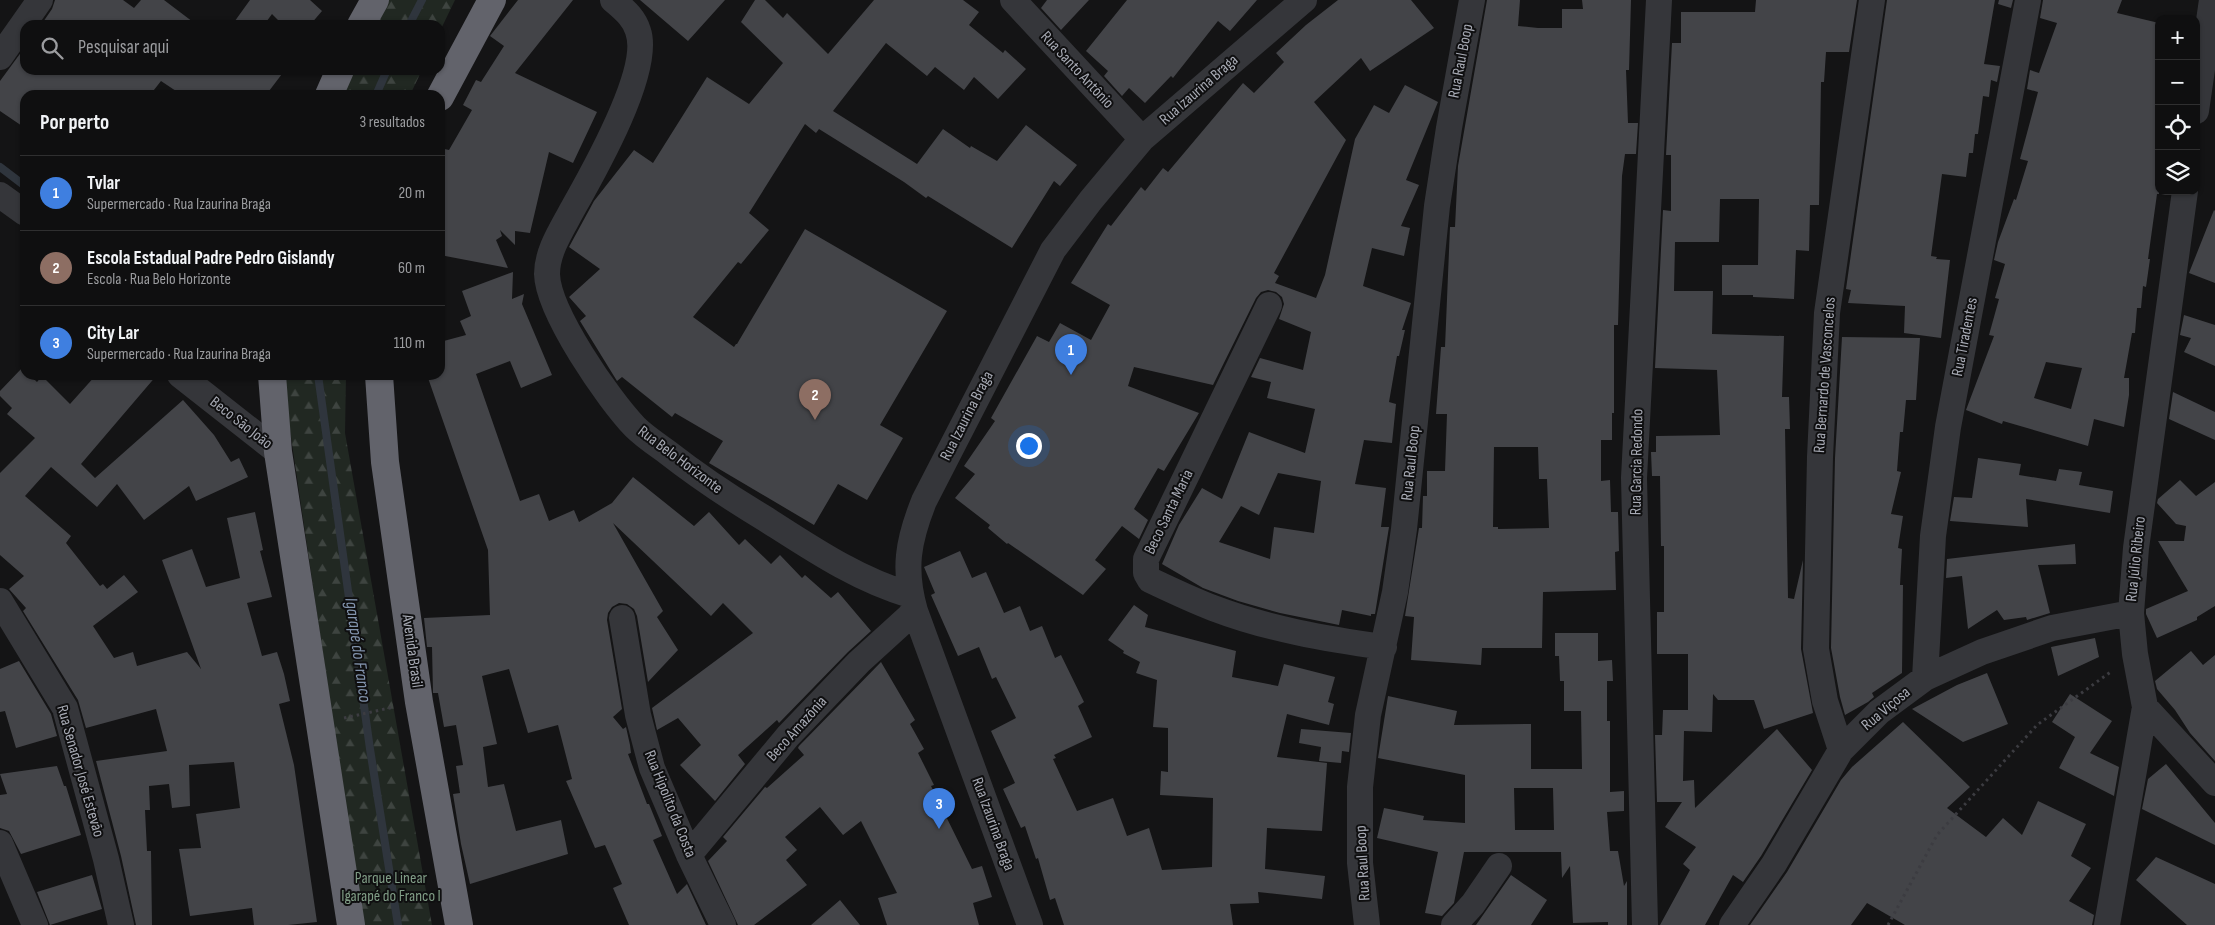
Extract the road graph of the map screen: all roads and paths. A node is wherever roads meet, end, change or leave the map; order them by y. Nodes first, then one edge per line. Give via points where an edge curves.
1 (40, 0) edge
2 (375, 0) edge
3 (492, 0) edge
4 (612, 0) edge
5 (1013, 0) edge
6 (1304, 0) edge
7 (1472, 0) edge
8 (1659, 0) edge
9 (1872, 0) edge
10 (2028, 0) edge
11 (2212, 0) edge
12 (26, 20) edge
13 (364, 20) edge
14 (20, 28) edge
15 (0, 57) edge
16 (338, 75) edge
17 (331, 90) edge
18 (444, 90) edge
19 (2197, 105) edge
20 (1142, 139) junction
21 (0, 195) edge
22 (2184, 195) edge
23 (20, 209) edge
24 (1269, 305) dead end
25 (186, 380) edge
26 (272, 380) edge
27 (379, 380) edge
28 (278, 452) junction
29 (0, 602) edge
30 (913, 603) junction
31 (2131, 613) junction
32 (622, 618) dead end
33 (1384, 647) junction
34 (2134, 654) junction
35 (1925, 678) junction
36 (398, 706) dead end
37 (2145, 707) junction
38 (337, 720) dead end
39 (1841, 750) junction
40 (2215, 784) edge
41 (0, 843) edge
42 (689, 854) junction
43 (1499, 866) dead end
44 (35, 925) edge
45 (121, 925) edge
46 (351, 925) edge
47 (459, 925) edge
48 (723, 925) edge
49 (1030, 925) edge
50 (1367, 925) edge
51 (1454, 925) edge
52 (1645, 925) edge
53 (1732, 925) edge
54 (1888, 925) edge
55 (2106, 925) edge

1 - 12 street
2 - 13 highway
3 - 18 highway
4 - 30 street, Rua Belo Horizonte via 630,16 638,31 638,69 632,90 550,257 547,274 558,312 586,363 635,427 709,485 852,573
5 - 20 street, Rua Santo Antônio
6 - 20 street, Rua Izaurina Braga
7 - 33 street, Rua Raul Boop via 1437,206 1404,530
8 - 52 street, Rua Garcia Redondo via 1634,478
9 - 39 street, Rua Bernardo de Vasconcelos via 1827,313 1820,448 1816,649 1825,701
10 - 35 street, Rua Tiradentes via 1948,427 1934,536
11 - 19 street
14 - 15 street
16 - 17 highway
20 - 30 street, Rua Izaurina Braga via 1054,250 924,501 912,532 908,563
21 - 23 street
22 - 31 street, Rua Júlio Ribeiro via 2136,548
24 - 33 street, Beco Santa Maria via 1146,559 1146,573 1150,580 1213,608 1294,632
25 - 28 street, Beco São João
26 - 28 highway
27 - 47 highway, Avenida Brasil via 384,462 415,673
28 - 46 highway
29 - 45 street, Rua Senador José Estevão via 65,708
30 - 42 street, Beco Amazônia via 788,736
30 - 49 street, Rua Izaurina Braga
31 - 34 street, Rua Júlio Ribeiro
31 - 35 street, Rua Viçosa via 2052,628 1982,652
32 - 42 street, Rua Hipolito da Costa via 638,715 652,768
33 - 50 street, Rua Raul Boop via 1368,715 1360,787 1360,863
34 - 37 street, Rua Júlio Ribeiro
34 - 54 path via 2037,724 1937,836
35 - 39 street, Rua Viçosa via 1879,712
36 - 38 path
37 - 40 street
37 - 55 street, Rua Júlio Ribeiro
39 - 53 street, Rua Viçosa via 1774,864
41 - 44 street
42 - 48 street, Rua Hipolito da Costa
43 - 51 street

